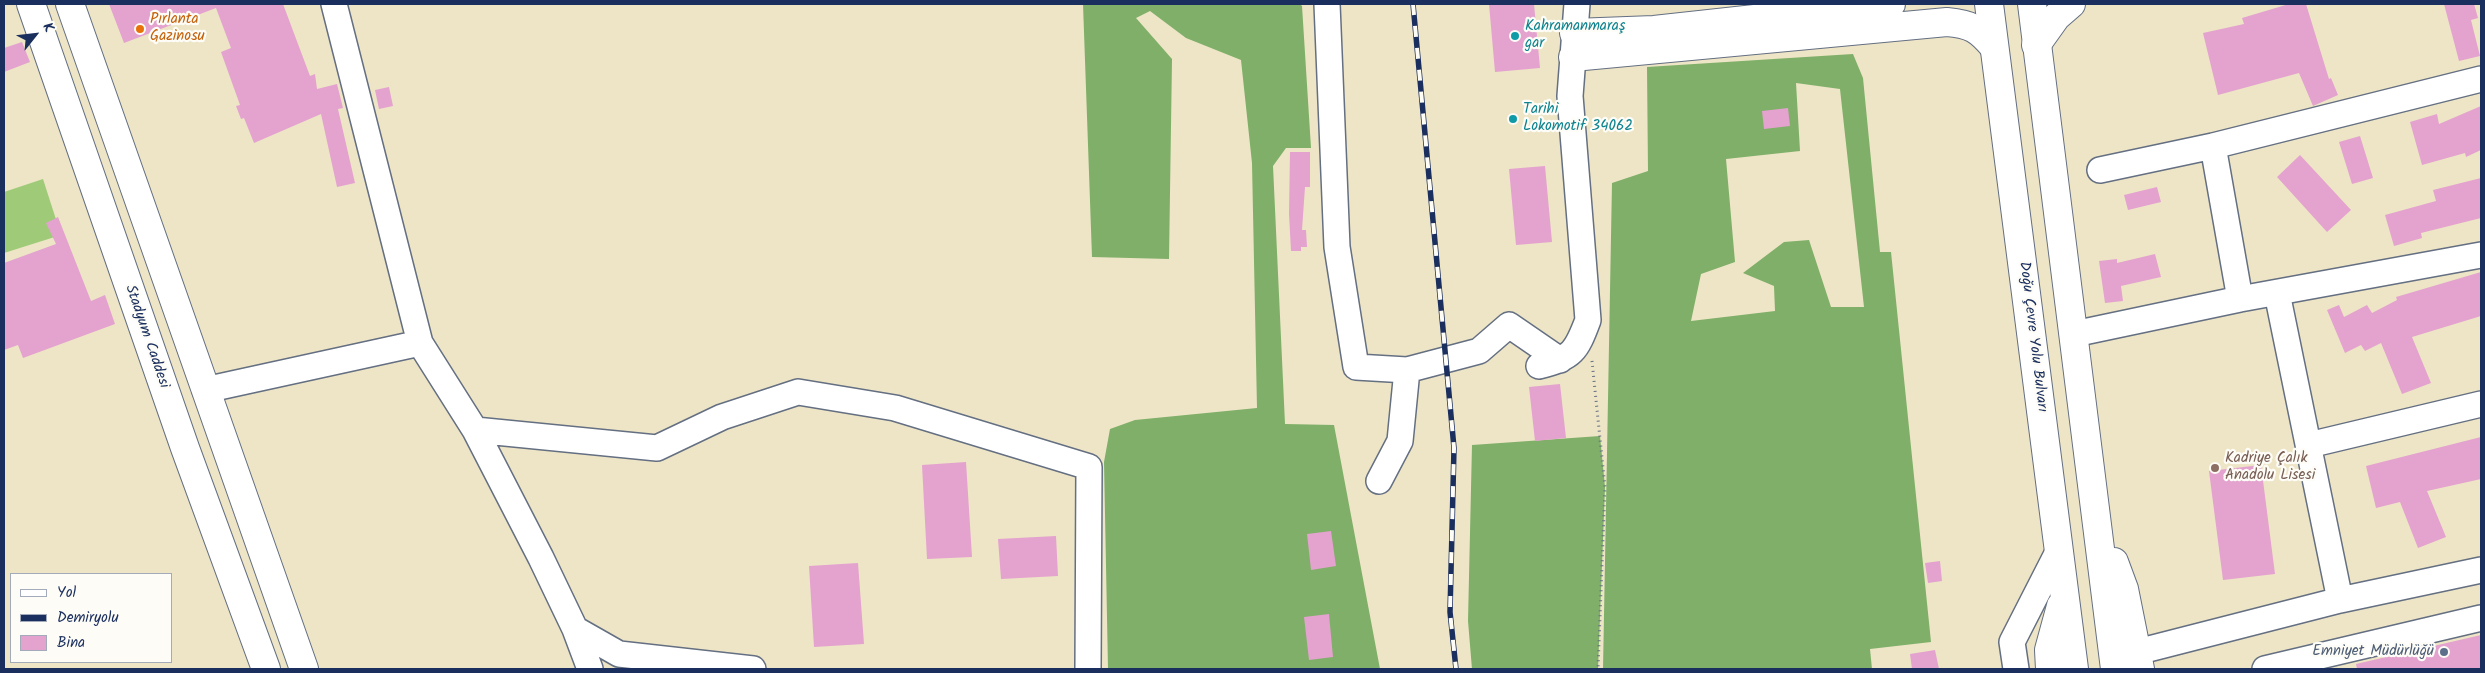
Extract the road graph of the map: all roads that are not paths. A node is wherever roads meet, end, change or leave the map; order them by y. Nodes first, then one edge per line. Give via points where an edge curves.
1 (31, 4) edge
2 (70, 4) edge
3 (334, 4) edge
4 (1327, 4) edge
5 (1577, 4) edge
6 (1891, 4) edge
7 (1989, 4) edge
8 (2032, 4) edge
9 (2071, 4) edge
10 (1573, 45) junction
11 (2036, 45) junction
12 (1994, 47) junction
13 (2481, 79) edge
14 (2213, 146) junction
15 (2100, 170) dead end
16 (2481, 255) edge
17 (2277, 293) junction
18 (2240, 300) junction
19 (2074, 334) junction
20 (420, 343) junction
21 (1407, 370) junction
22 (205, 390) junction
23 (2481, 404) edge
24 (475, 430) junction
25 (2309, 445) junction
26 (1379, 481) dead end
27 (2099, 540) junction
28 (2059, 550) junction
29 (2481, 570) edge
30 (2064, 598) junction
31 (2340, 600) junction
32 (2481, 618) edge
33 (575, 629) junction
34 (2138, 660) edge
35 (266, 669) edge
36 (304, 669) edge
37 (590, 669) edge
38 (753, 669) edge
39 (1088, 669) edge
40 (2016, 669) edge
41 (2050, 669) edge
42 (2074, 669) edge
43 (2115, 669) edge
44 (2265, 669) edge

1 - 35 main road, Stadyum Caddesi via 185,448
2 - 22 main road
3 - 20 street
4 - 21 street via 1337,246 1356,367
5 - 10 street
6 - 10 main road via 1654,30
7 - 12 main road, Doğu Çevre Yolu Bulvarı
8 - 11 main road
9 - 11 main road via 2056,17
10 - 12 main road via 1947,22 1966,23 1982,33
10 - 21 street via 1570,96 1588,320 1578,346 1549,363 1509,325 1479,351
11 - 19 main road
12 - 28 main road, Doğu Çevre Yolu Bulvarı
13 - 14 street
14 - 15 street
14 - 18 street
16 - 17 street
17 - 18 street
17 - 25 street
18 - 19 street
19 - 27 main road
20 - 22 street
20 - 24 street
21 - 26 street via 1400,441
22 - 36 main road
23 - 25 street
24 - 33 street
24 - 39 street via 657,448 722,417 798,392 895,408 1089,467
25 - 31 street
27 - 34 main road via 2114,562 2124,589
27 - 43 main road
28 - 30 main road, Doğu Çevre Yolu Bulvarı
28 - 40 street via 2012,642
29 - 31 street
30 - 41 main road via 2049,650
30 - 42 main road, Doğu Çevre Yolu Bulvarı
31 - 34 street
32 - 44 street
33 - 37 street
33 - 38 street via 619,654

